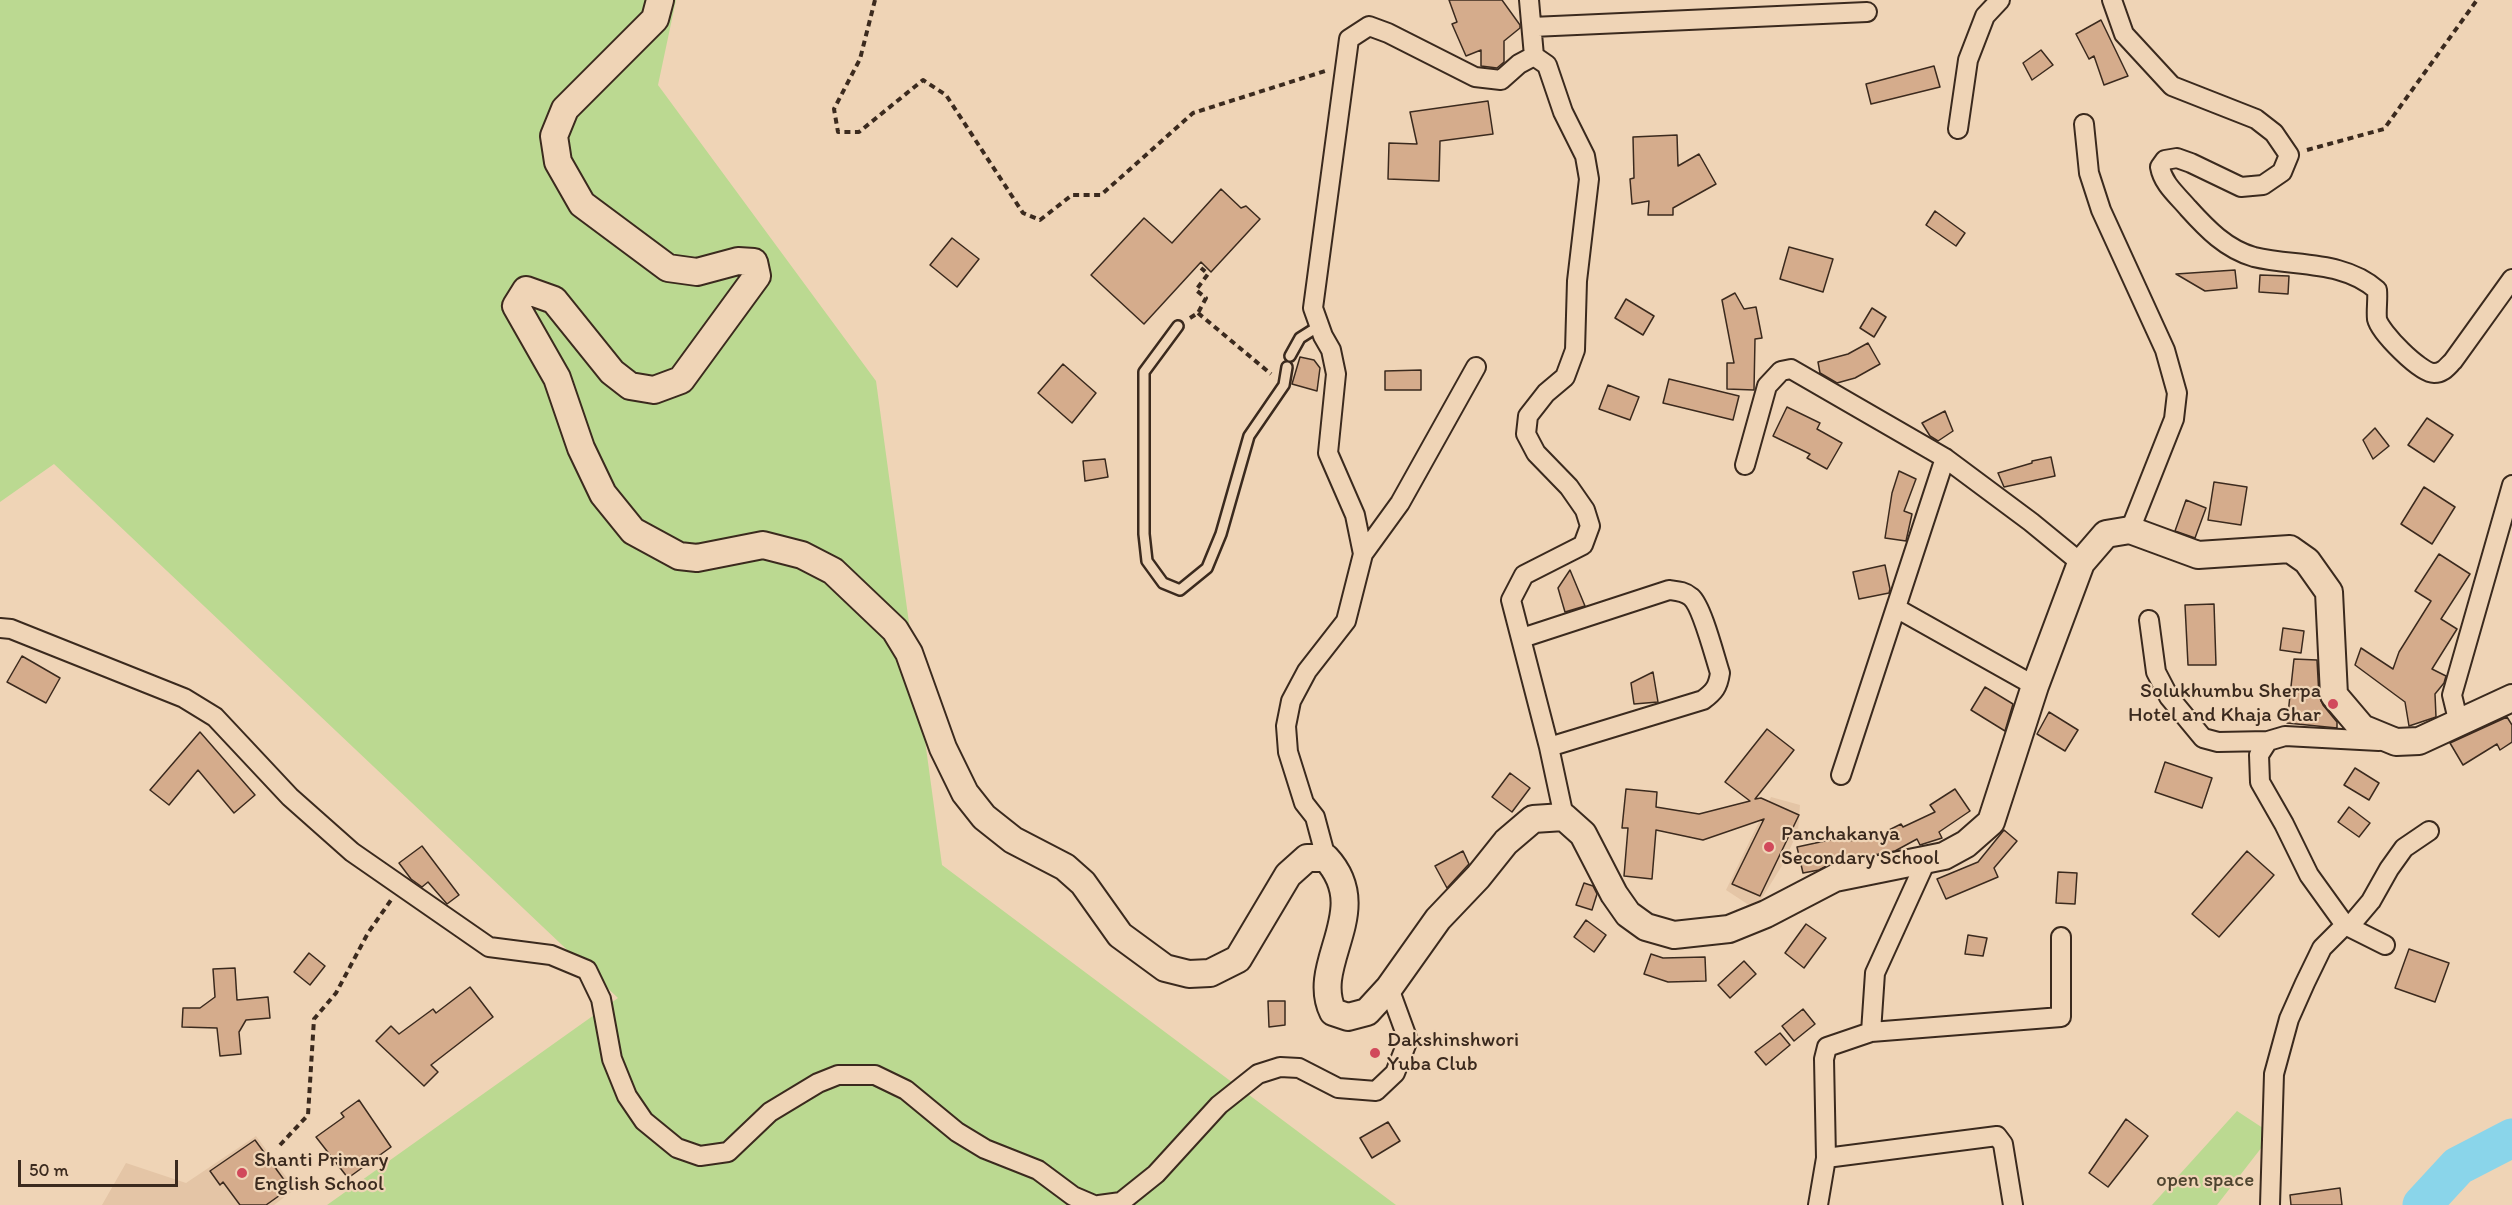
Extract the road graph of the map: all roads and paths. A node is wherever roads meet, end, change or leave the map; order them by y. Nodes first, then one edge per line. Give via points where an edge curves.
1 (660, 0) edge
2 (875, 0) edge
3 (1529, 0) edge
4 (2000, 0) edge
5 (2112, 0) edge
6 (2477, 0) edge
7 (1867, 12) dead end
8 (1532, 27) junction
9 (1534, 56) junction
10 (1344, 65) junction
11 (2084, 124) dead end
12 (1958, 129) dead end
13 (2289, 155) junction
14 (1201, 268) dead end
15 (2512, 279) edge
16 (1178, 326) dead end
17 (1319, 326) junction
18 (1290, 356) dead end
19 (1287, 367) dead end
20 (1476, 367) dead end
21 (1284, 384) junction
22 (1946, 458) junction
23 (1745, 465) dead end
24 (2512, 484) edge
25 (2506, 521) edge
26 (2130, 530) junction
27 (1362, 554) junction
28 (2080, 563) junction
29 (1896, 608) junction
30 (2149, 620) dead end
31 (0, 628) edge
32 (1522, 638) junction
33 (2035, 686) junction
34 (2512, 698) edge
35 (2459, 724) junction
36 (2268, 741) junction
37 (2396, 742) junction
38 (1549, 747) junction
39 (1841, 775) dead end
40 (1564, 817) junction
41 (2429, 831) dead end
42 (1326, 858) junction
43 (1926, 861) junction
44 (400, 887) junction
45 (2347, 926) junction
46 (2061, 937) dead end
47 (2385, 945) dead end
48 (1389, 988) junction
49 (1871, 1032) junction
50 (280, 1145) dead end
51 (1826, 1158) junction
52 (1094, 1205) edge
53 (1099, 1205) edge
54 (1818, 1205) edge
55 (2013, 1205) edge
56 (2270, 1205) edge

1 - 42 street via 655,20 565,109 554,136 558,162 582,204 668,268 697,272 738,261 754,262 757,276 681,380 654,390 630,386 612,372 554,300 526,290 516,306 557,378 581,448 603,494 633,531 680,556 697,558 763,545 802,555 833,571 895,630 909,653 943,748 965,793 984,817 1012,840 1065,867 1083,883 1120,935 1165,968 1189,974 1210,973 1238,959 1288,875 1307,858
2 - 10 path via 860,59 834,109 838,132 859,132 923,80 946,94 1023,213 1040,220 1072,195 1101,195 1193,113
3 - 8 street
4 - 12 street via 1985,16 1968,60
5 - 13 street via 2124,34 2172,86 2256,119 2274,133
6 - 13 path via 2384,129
7 - 8 street
8 - 9 street
9 - 10 street via 1501,80 1475,77 1369,26 1348,39
9 - 32 street via 1547,65 1585,156 1589,179 1577,281 1575,350 1565,377 1528,416 1526,434 1536,453 1585,510 1590,526 1583,545 1524,575 1511,600
10 - 17 street via 1313,308
11 - 26 street via 2089,172 2101,210 2165,350 2177,393 2174,419
13 - 15 street via 2282,172 2263,185 2241,187 2177,158 2165,160 2160,167 2170,187 2226,245 2253,256 2328,267 2368,282 2377,290 2378,319 2386,333 2421,369 2433,373 2444,371
14 - 21 path via 1208,274 1196,290 1206,298 1198,313
16 - 21 lane via 1144,372 1144,534 1147,561 1163,583 1180,591 1207,568 1221,534 1249,436
17 - 18 lane via 1300,338
17 - 27 street via 1331,350 1336,374 1328,453 1355,515
19 - 21 lane
20 - 27 street via 1400,502
22 - 23 street via 1791,369 1781,371 1767,386
22 - 28 street
22 - 29 street
24 - 25 street
25 - 35 street via 2452,695
26 - 28 street via 2106,534
26 - 37 street via 2199,555 2290,549 2307,561 2329,592 2334,695 2362,728
27 - 42 street via 1347,621 1306,671 1291,700 1286,726 1288,752 1304,802 1315,817
28 - 33 street
29 - 33 street
29 - 39 street
30 - 36 street via 2156,672 2169,697 2203,738 2218,742
31 - 44 street via 184,698 215,717 290,797 352,852
32 - 38 street
32 - 38 street via 1669,590 1682,591 1699,608 1720,673 1719,684 1703,700
33 - 43 street via 1992,822 1966,844
34 - 35 street
35 - 37 street via 2419,741
36 - 37 street via 2285,736
36 - 45 street via 2259,755 2260,783 2308,875
38 - 40 street
40 - 43 street via 1583,834 1628,914 1646,927 1674,935 1729,929 1835,878
40 - 48 street via 1533,819 1506,842 1438,919
41 - 45 street via 2404,848 2371,901
42 - 48 street via 1338,871 1343,888 1344,922 1329,974 1327,1001 1333,1012 1348,1017 1367,1012
43 - 49 street via 1875,973
44 - 50 path via 368,933 336,993 314,1019 308,1115
44 - 52 street via 489,947 551,955 587,970 601,999 612,1059 627,1096 644,1121 677,1148 700,1156 728,1152 771,1112 818,1083 838,1075 875,1075 906,1090 957,1132 986,1149 1038,1170 1073,1196
45 - 47 street
45 - 56 street via 2322,948 2289,1019 2274,1074
46 - 49 street via 2061,1017
48 - 53 street via 1408,1040 1395,1073 1376,1091 1338,1088 1299,1068 1280,1067 1258,1074 1219,1105 1156,1174 1120,1202
49 - 51 street via 1827,1047
51 - 54 street
51 - 55 street via 1997,1136 2003,1144

